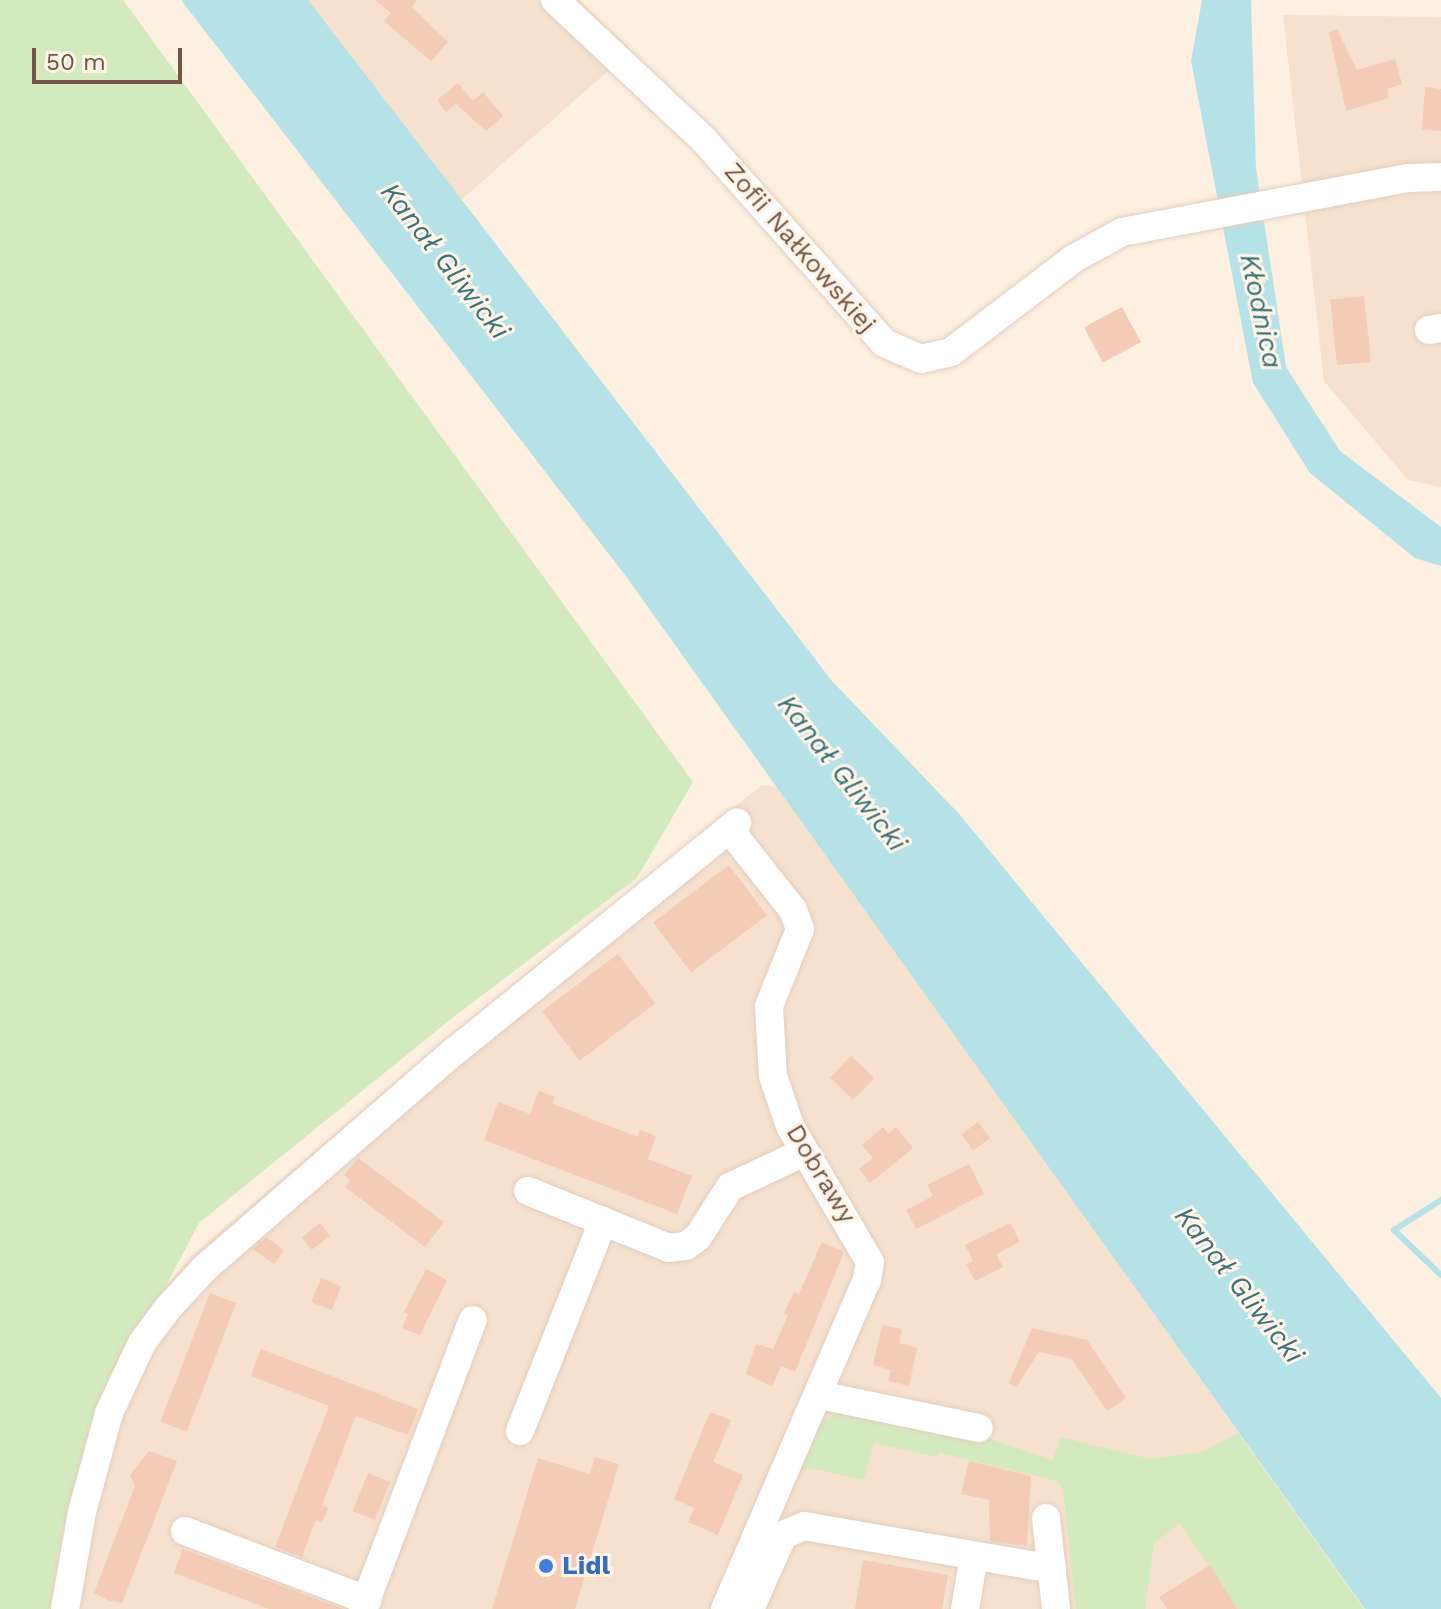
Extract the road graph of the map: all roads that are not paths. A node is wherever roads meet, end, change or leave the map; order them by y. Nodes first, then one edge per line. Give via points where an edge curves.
1 (555, 0) edge
2 (1441, 177) edge
3 (804, 1152) junction
4 (528, 1191) dead end
5 (603, 1221) junction
6 (473, 1320) dead end
7 (819, 1395) junction
8 (979, 1428) dead end
9 (520, 1431) dead end
10 (1046, 1518) dead end
11 (185, 1531) dead end
12 (974, 1556) junction
13 (1052, 1569) junction
14 (365, 1604) edge
15 (65, 1609) edge
16 (725, 1609) edge
17 (750, 1609) edge
18 (965, 1609) edge
19 (1056, 1609) edge

1 - 2 street, Zofii Nałkowskiej via 704,140 839,297 884,343 904,355 934,358 951,352 1094,245 1122,232 1409,178
3 - 5 street via 730,1187 698,1237 686,1246 669,1248
3 - 7 street, Dobrawy via 870,1262
3 - 15 street, Dobrawy via 773,1076 769,1037 775,982 800,929 793,910 733,826 455,1051 205,1268 168,1308 142,1343 109,1413 82,1512
4 - 5 street
5 - 9 street
6 - 14 street
7 - 8 street
7 - 16 street
10 - 13 street
11 - 14 street
12 - 13 street
12 - 17 street via 804,1526 783,1535
12 - 18 street
13 - 19 street

